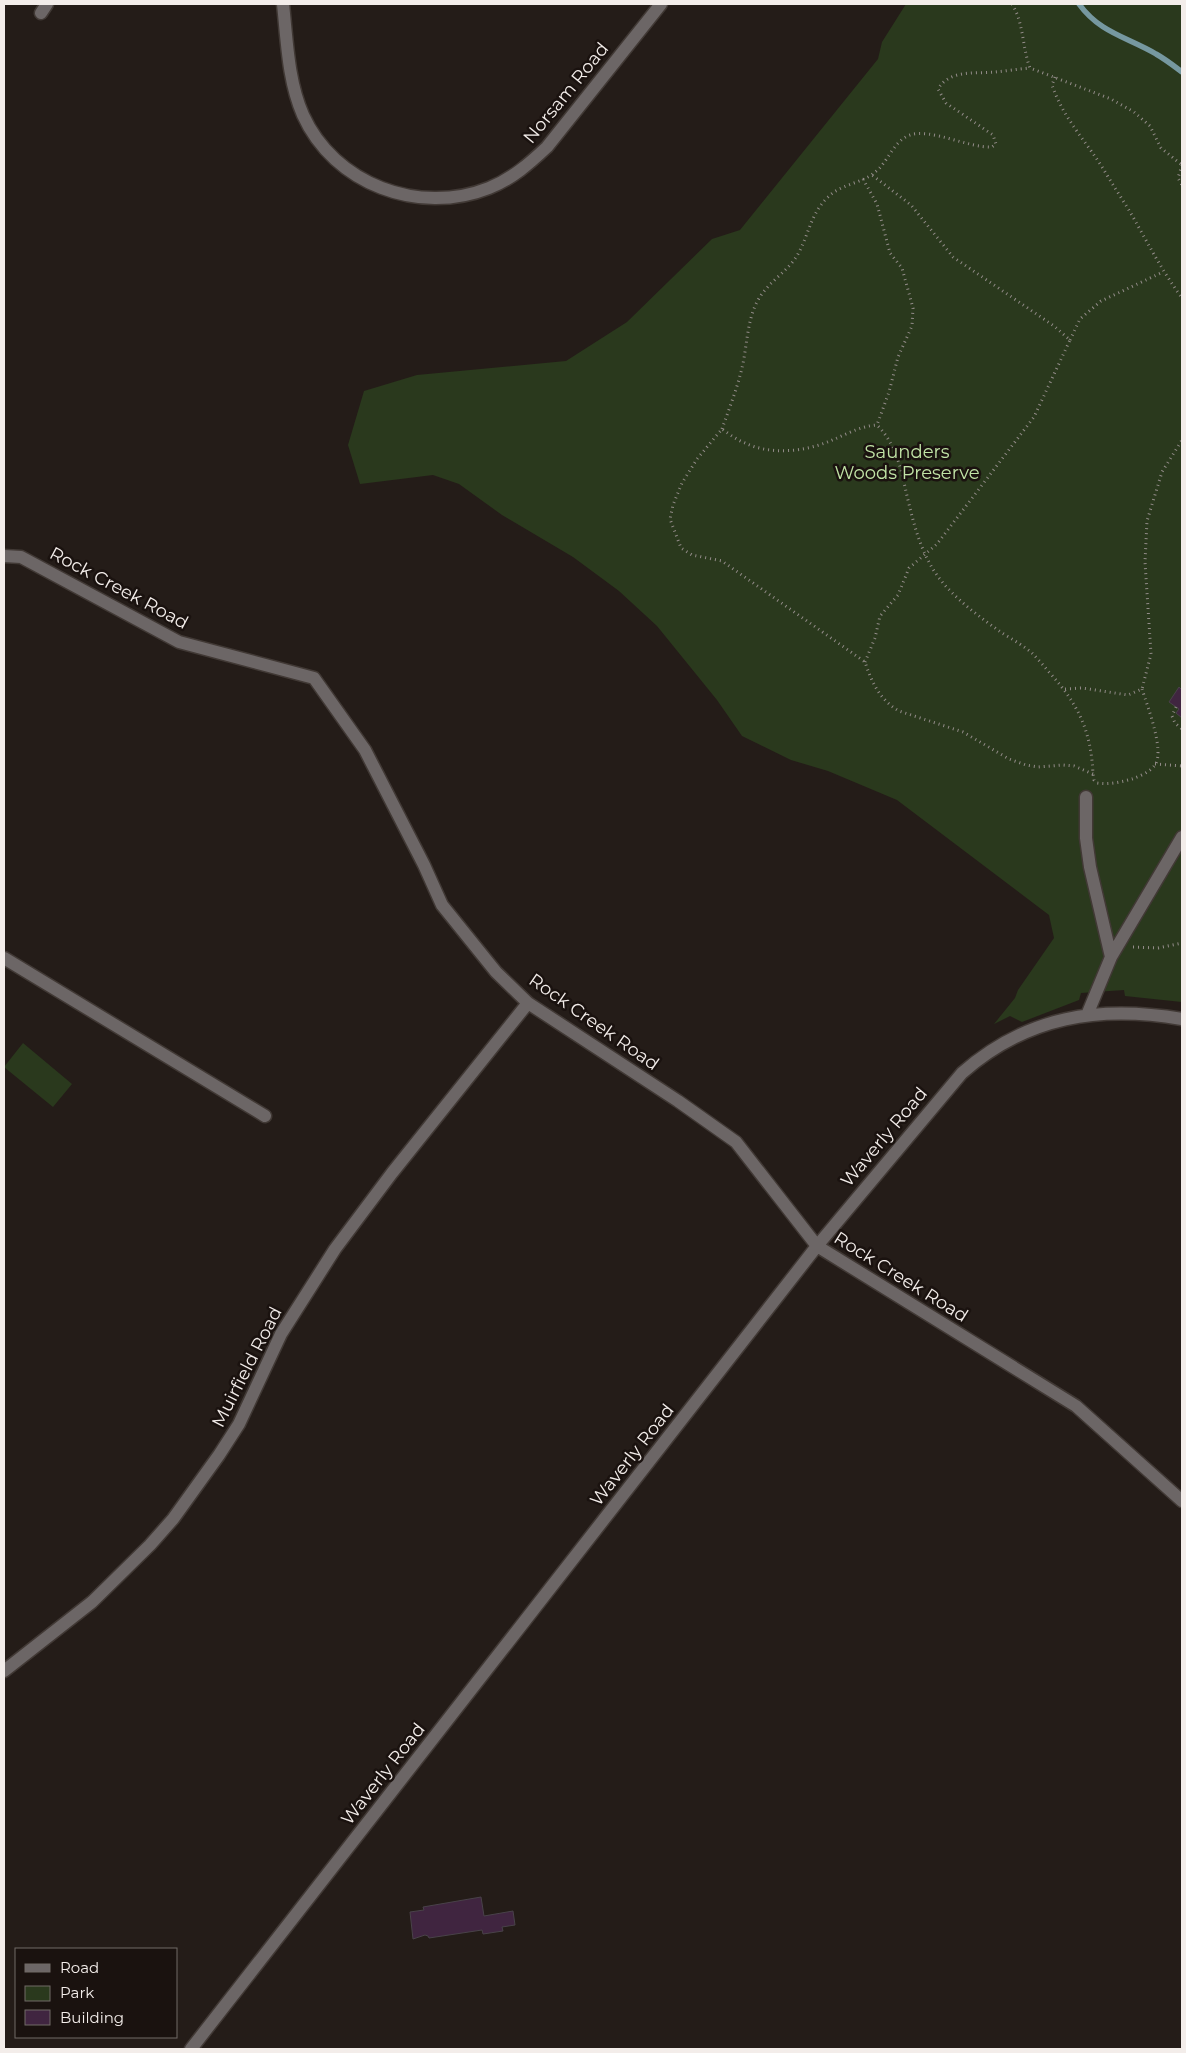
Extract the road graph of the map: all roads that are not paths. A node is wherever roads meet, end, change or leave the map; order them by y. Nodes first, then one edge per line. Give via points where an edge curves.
1 (283, 4) edge
2 (661, 4) edge
3 (4, 556) edge
4 (1086, 797) dead end
5 (1182, 838) edge
6 (1114, 952) junction
7 (4, 958) edge
8 (528, 1003) junction
9 (1087, 1015) junction
10 (1182, 1018) edge
11 (264, 1116) dead end
12 (817, 1246) junction
13 (1182, 1501) edge
14 (4, 1671) edge
15 (191, 2049) edge

1 - 2 street, Norsam Road via 294,89 303,115 329,155 372,184 396,193 427,198 468,194 489,188 529,164 548,146
3 - 8 street, Rock Creek Road via 21,557 179,642 314,678 365,750 442,905 496,972
4 - 6 street via 1090,867
5 - 6 street
6 - 9 street
7 - 11 street
8 - 12 street, Rock Creek Road via 736,1142
8 - 14 street, Muirfield Road via 335,1249 281,1334 239,1424 173,1519 92,1602
9 - 10 street, Waverly Road via 1139,1014
9 - 12 street, Waverly Road via 1046,1023 981,1056 946,1090
12 - 13 street, Rock Creek Road via 1076,1406
12 - 15 street, Waverly Road

